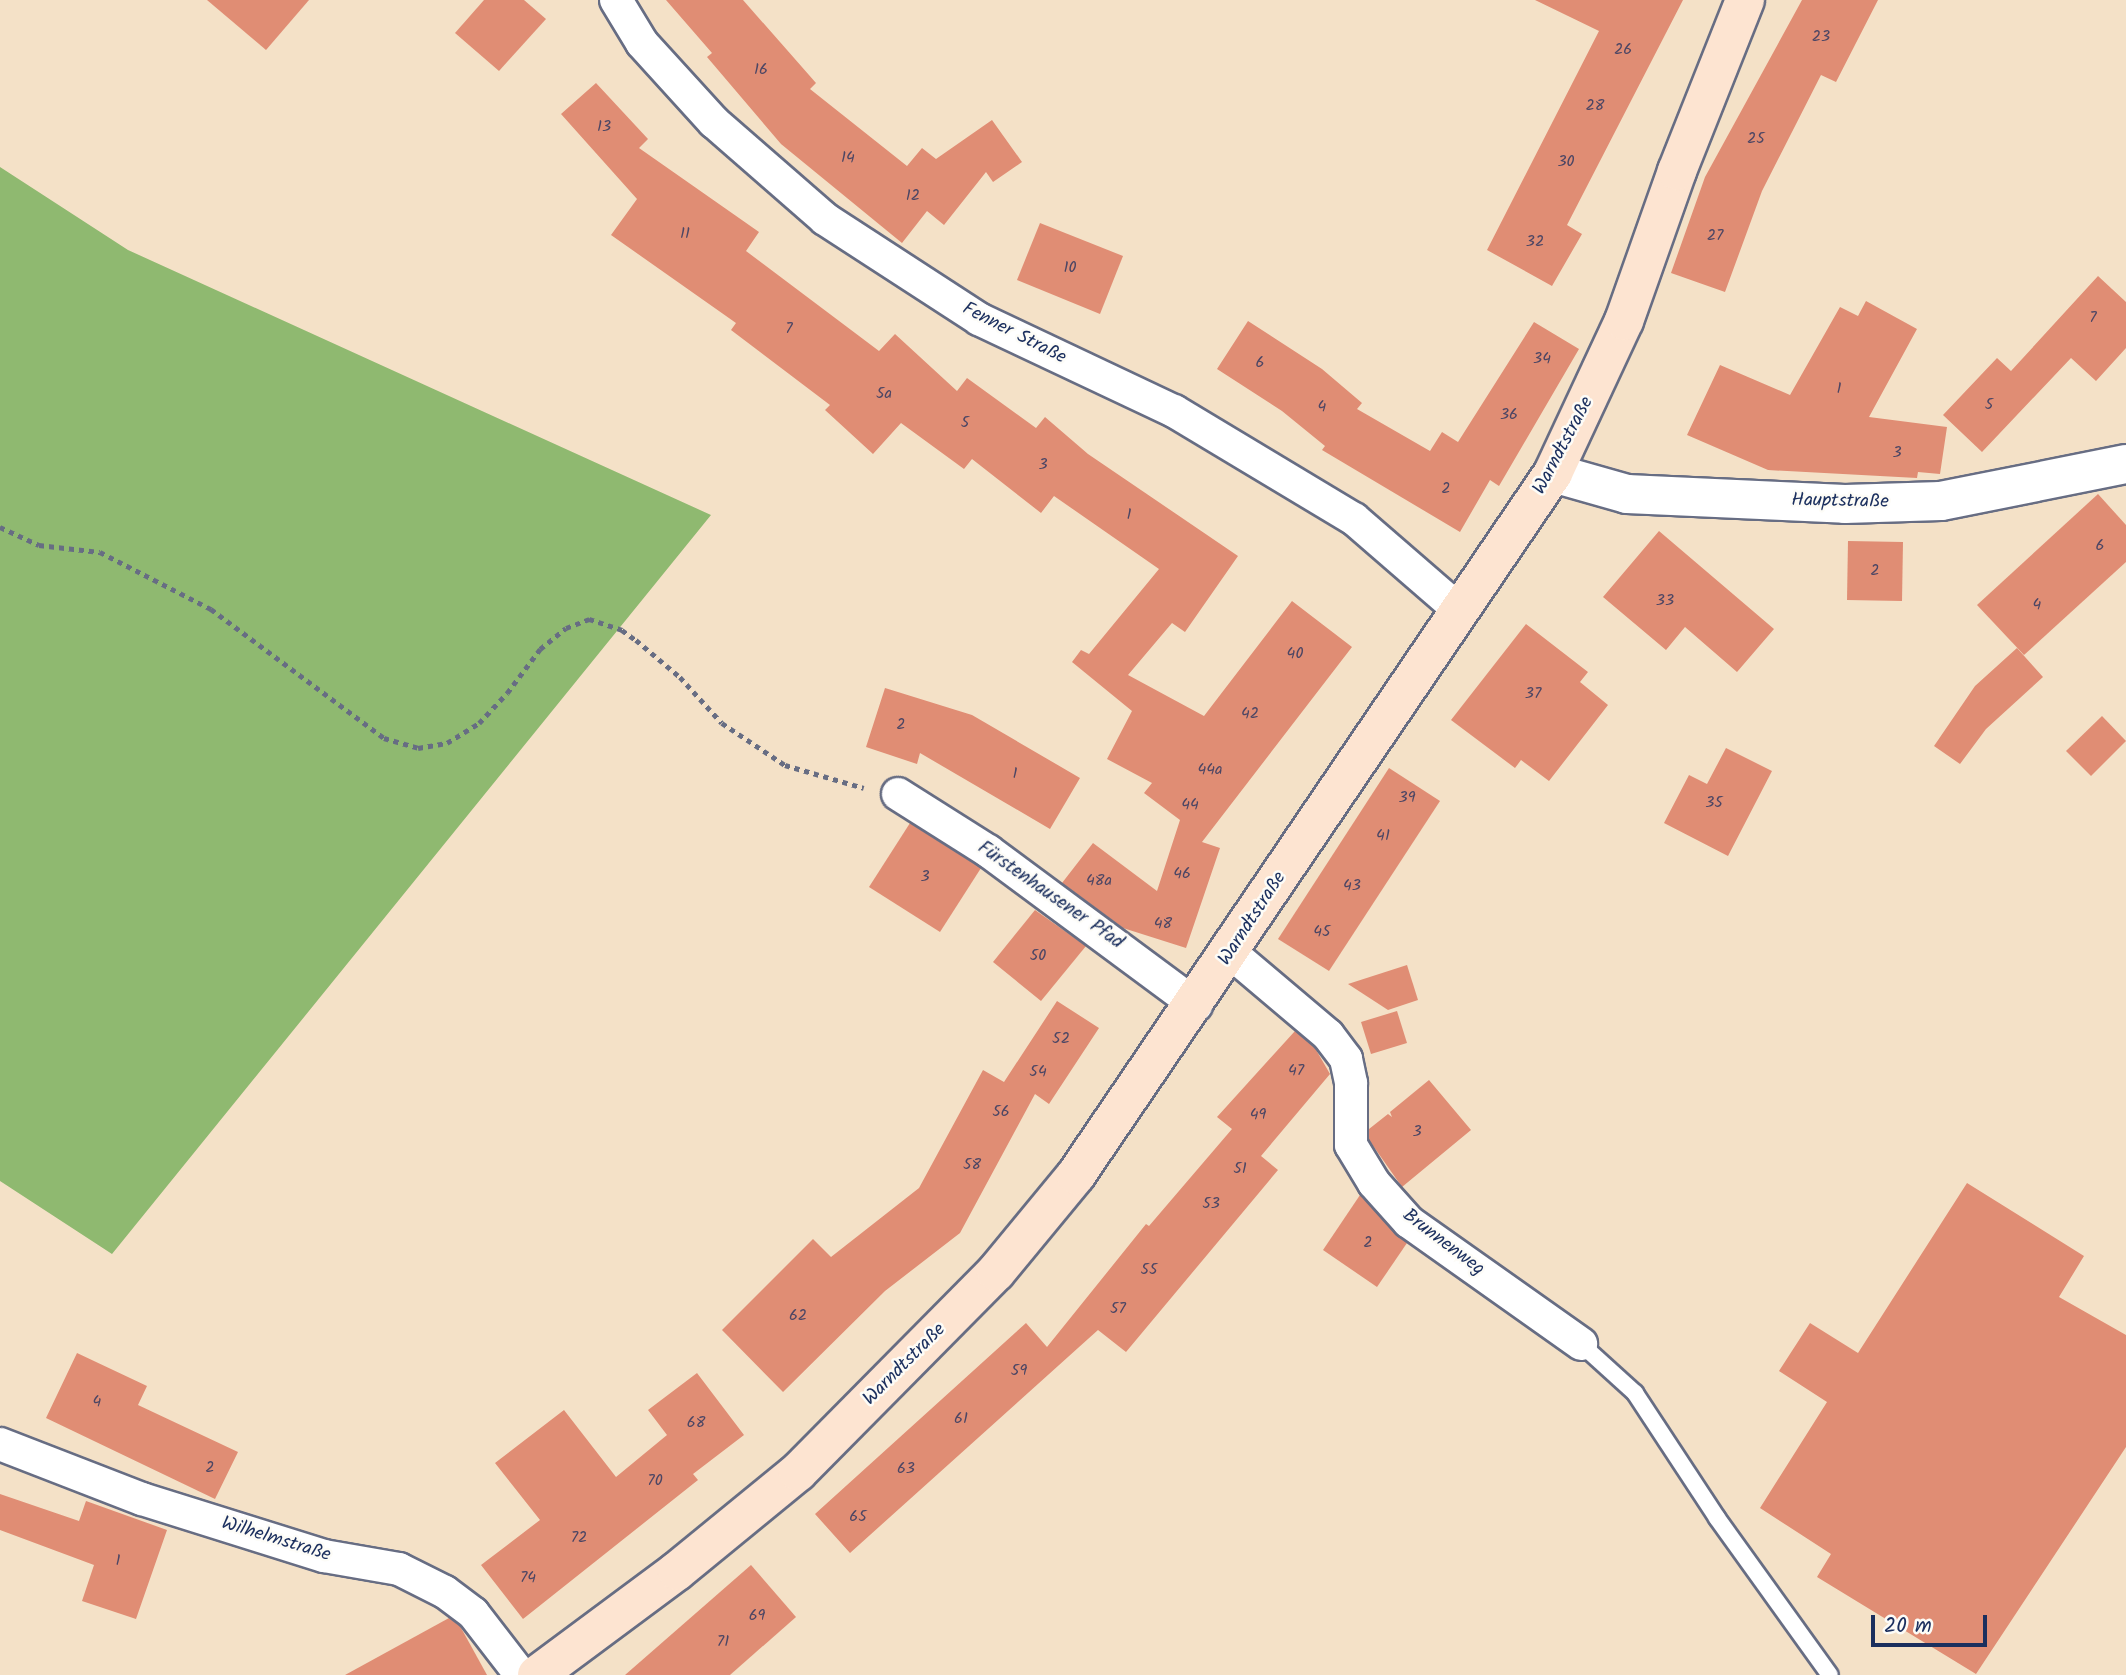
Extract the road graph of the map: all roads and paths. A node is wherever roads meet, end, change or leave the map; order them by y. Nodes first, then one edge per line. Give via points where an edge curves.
1 (616, 0) edge
2 (1745, 0) edge
3 (2126, 464) edge
4 (1553, 473) junction
5 (0, 527) edge
6 (1459, 610) junction
7 (898, 794) joint
8 (1231, 953) junction
9 (1196, 1005) junction
10 (1581, 1344) joint
11 (0, 1444) edge
12 (521, 1675) edge
13 (537, 1675) edge
14 (1829, 1675) edge

1 - 6 street, Fenner Straße via 642,43 714,122 825,219 979,319 1174,411 1354,519
2 - 4 main road, Warndtstraße via 1676,171 1624,321
3 - 4 street, Hauptstraße via 1941,501 1845,504 1627,494
4 - 6 main road, Warndtstraße
5 - 7 path via 39,545 100,552 211,609 384,738 418,748 447,743 478,723 508,693 540,649 566,628 589,619 636,640 680,677 722,723 785,765 845,785
6 - 8 main road, Warndtstraße
7 - 9 street, Fürstenhausener Pfad via 988,852
8 - 9 main road, Warndtstraße
8 - 10 street, Brunnenweg via 1328,1035 1346,1059 1351,1083 1351,1145 1374,1182 1409,1222
9 - 13 main road, Warndtstraße via 1076,1175 996,1272 901,1370 799,1472
10 - 14 lane via 1635,1393
11 - 12 street, Wilhelmstraße via 142,1499 311,1552 399,1569 474,1613

